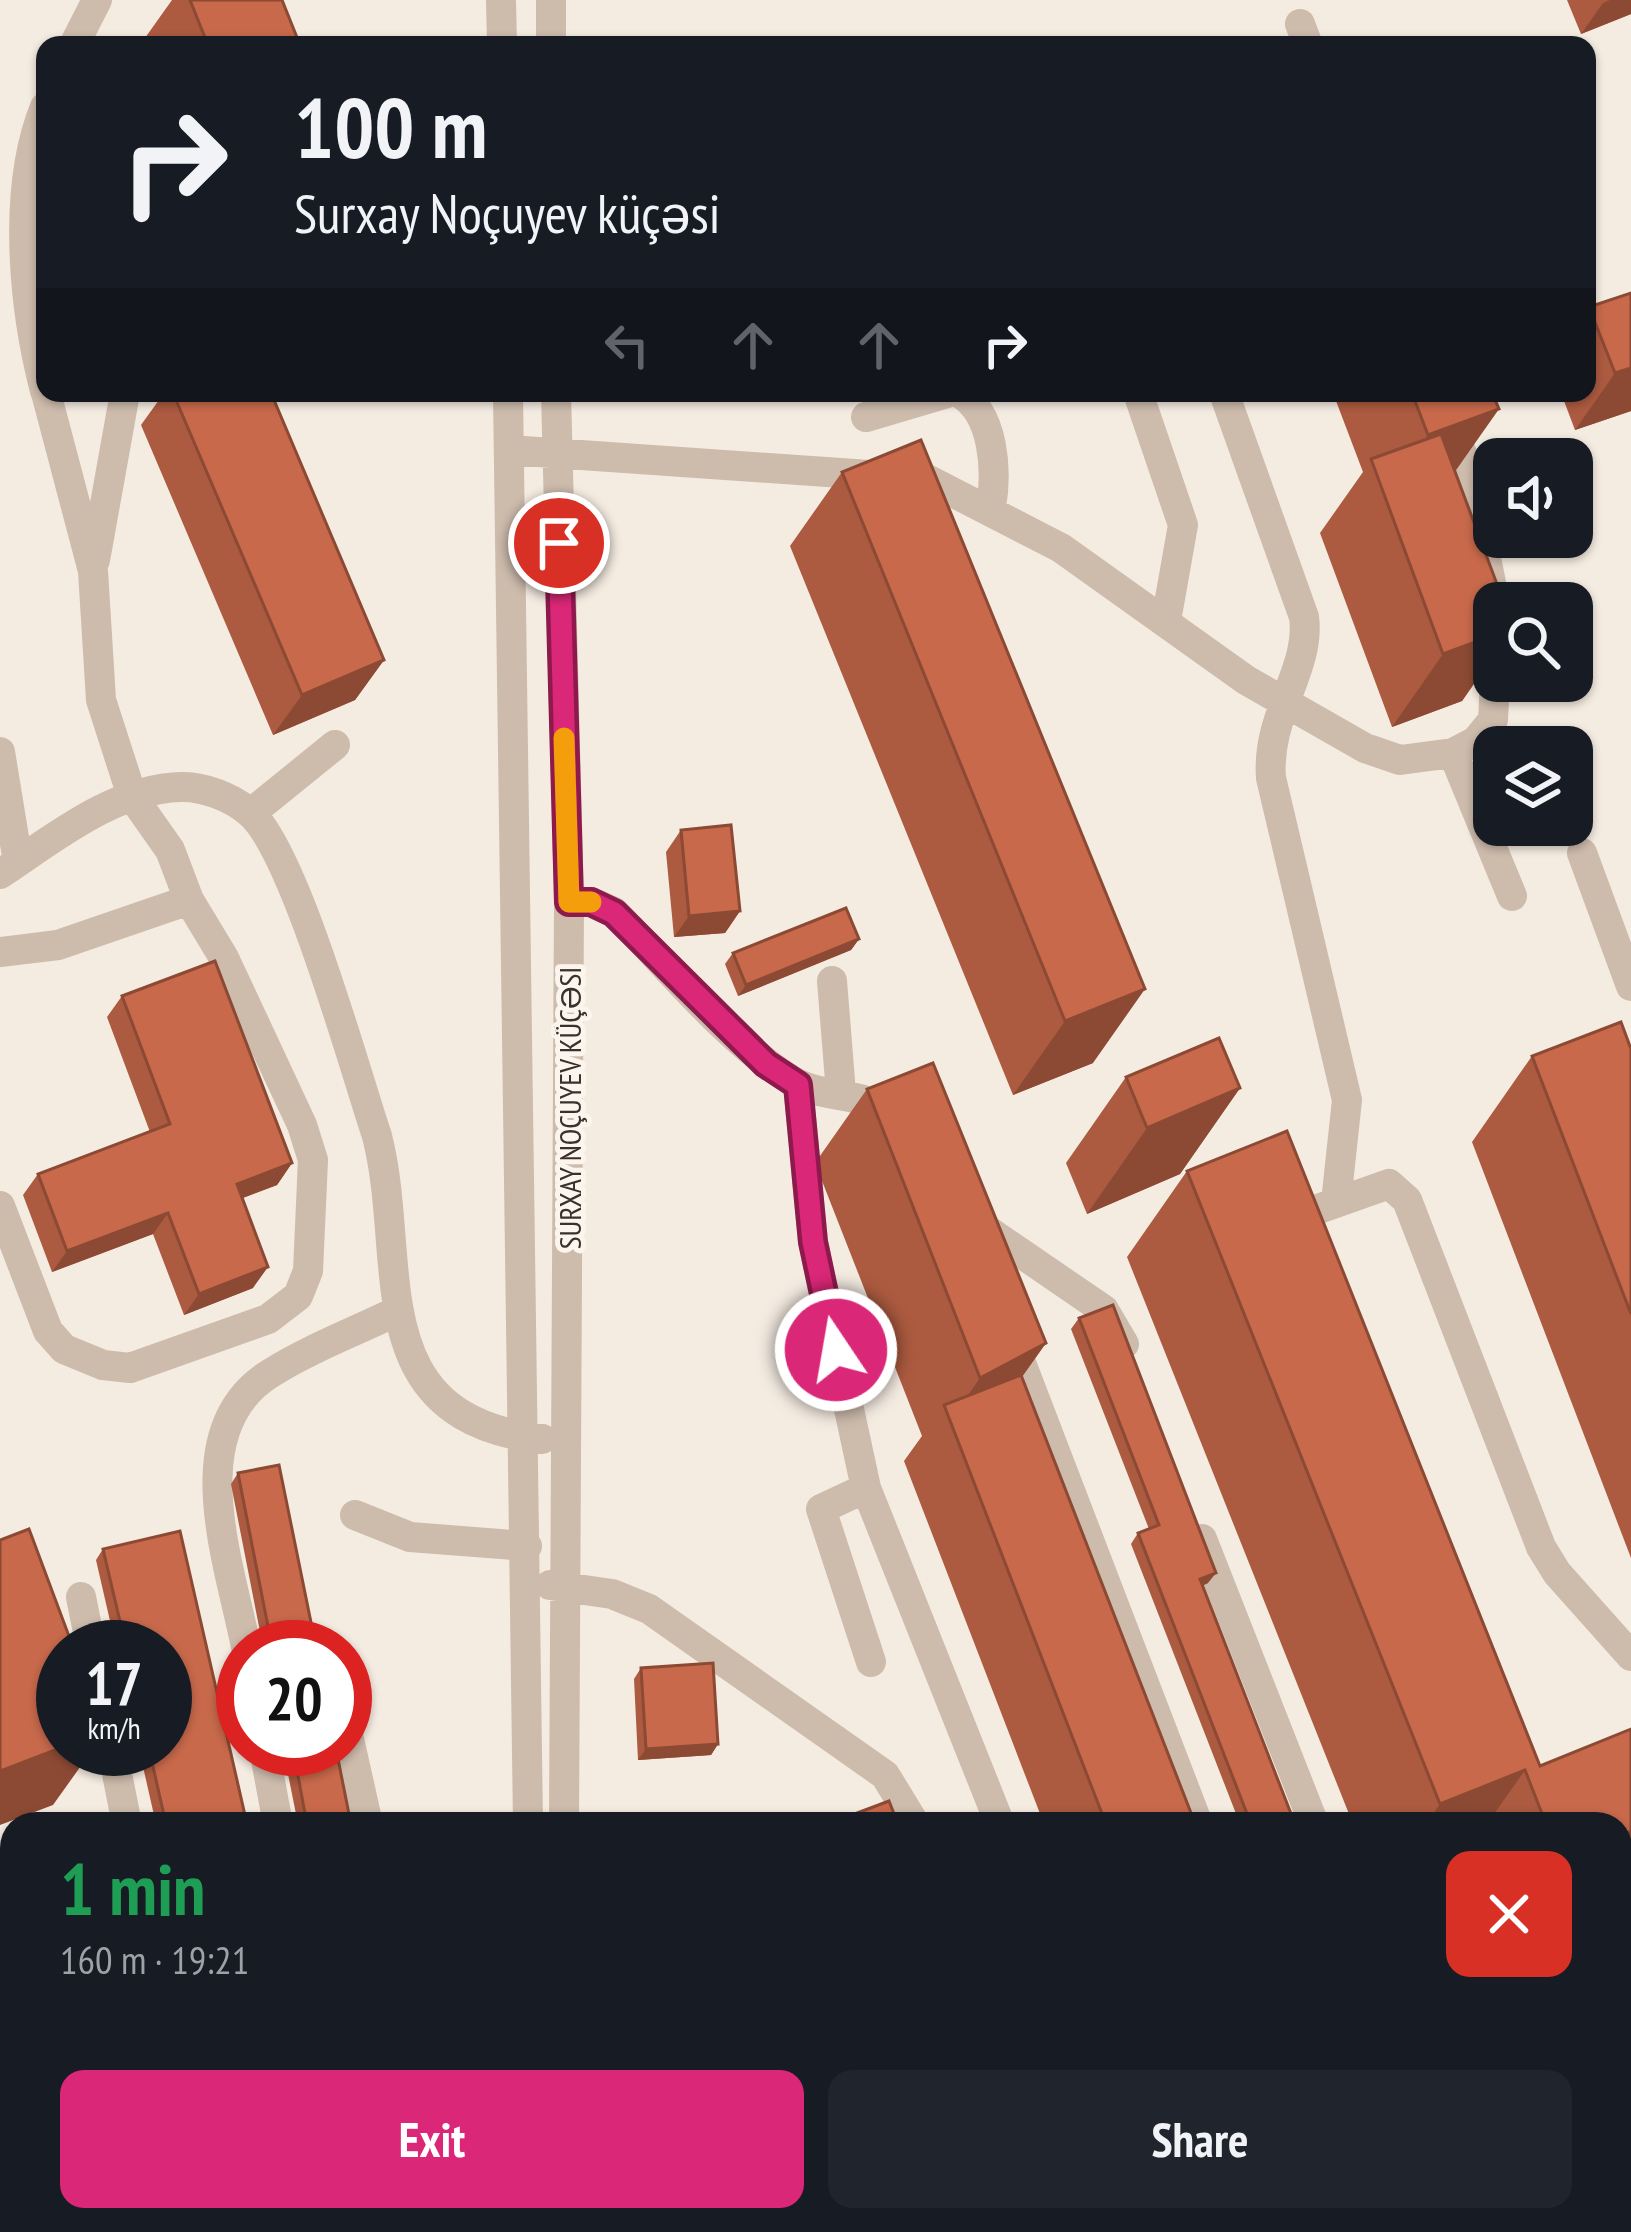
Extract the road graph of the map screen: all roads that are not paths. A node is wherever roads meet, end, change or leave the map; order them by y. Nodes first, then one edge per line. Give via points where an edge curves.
1 (97, 0) edge
2 (501, 0) edge
3 (551, 0) edge
4 (81, 36) edge
5 (502, 36) edge
6 (551, 36) edge
7 (36, 117) edge
8 (36, 327) edge
9 (48, 402) edge
10 (123, 402) edge
11 (508, 402) edge
12 (556, 402) edge
13 (917, 402) edge
14 (973, 402) edge
15 (1141, 402) edge
16 (1227, 402) edge
17 (1442, 402) edge
18 (866, 417) dead end
19 (509, 450) junction
20 (556, 453) junction
21 (885, 473) junction
22 (991, 508) junction
23 (903, 516) edge
24 (92, 572) junction
25 (1491, 582) edge
26 (1166, 621) junction
27 (1282, 700) junction
28 (1492, 702) edge
29 (335, 745) dead end
30 (0, 752) edge
31 (1453, 753) junction
32 (132, 796) junction
33 (251, 813) junction
34 (1582, 853) dead end
35 (9, 868) edge
36 (1512, 896) dead end
37 (189, 900) junction
38 (569, 902) junction
39 (0, 952) edge
40 (832, 981) dead end
41 (1631, 986) edge
42 (798, 1085) junction
43 (841, 1093) junction
44 (915, 1138) edge
45 (1336, 1202) junction
46 (0, 1206) edge
47 (1281, 1252) edge
48 (980, 1257) edge
49 (997, 1301) edge
50 (395, 1312) junction
51 (1139, 1381) edge
52 (526, 1437) junction
53 (568, 1442) junction
54 (866, 1488) junction
55 (1191, 1512) edge
56 (355, 1515) dead end
57 (527, 1546) junction
58 (527, 1583) junction
59 (568, 1586) junction
60 (81, 1597) dead end
61 (86, 1620) edge
62 (241, 1620) edge
63 (1631, 1656) edge
64 (871, 1662) dead end
65 (117, 1776) edge
66 (269, 1776) edge
67 (357, 1776) edge
68 (125, 1812) edge
69 (276, 1812) edge
70 (365, 1812) edge
71 (528, 1812) edge
72 (564, 1812) edge
73 (908, 1812) edge
74 (995, 1812) edge
75 (1193, 1812) edge
76 (1309, 1812) edge

1 - 4 street
2 - 5 street
3 - 6 street
7 - 8 street via 17,138
9 - 24 street
10 - 24 street
11 - 19 street, SURXAY NOÇUYEV KÜÇƏSI
12 - 20 street, SURXAY NOÇUYEV KÜÇƏSI
13 - 18 street
14 - 22 street via 997,471
15 - 26 street via 1183,525
16 - 27 street via 1304,616 1307,642
17 - 25 street via 1469,472
19 - 20 street
19 - 52 street, SURXAY NOÇUYEV KÜÇƏSI
20 - 21 street
20 - 38 street, SURXAY NOÇUYEV KÜÇƏSI
21 - 22 street via 927,479
21 - 23 street
22 - 26 street
24 - 32 street via 101,700
26 - 27 street
27 - 31 street via 1400,760
27 - 45 street via 1268,746 1271,778 1347,1100
28 - 31 street via 1488,730
29 - 33 street
30 - 35 street
31 - 36 street
32 - 33 street via 183,787
32 - 35 street
32 - 37 street via 170,850
33 - 50 street via 300,906 377,1136
34 - 41 street
37 - 39 street via 58,945
37 - 46 street via 224,958 313,1160 308,1271 298,1296 268,1318 130,1368 103,1365 64,1349 48,1330
38 - 42 street via 614,913 766,1064
38 - 53 street, SURXAY NOÇUYEV KÜÇƏSI
40 - 43 street
42 - 43 street
42 - 54 street via 813,1242
43 - 44 street via 876,1100
45 - 47 street via 1293,1218 1278,1239
45 - 63 street via 1389,1184 1407,1200 1541,1547
48 - 51 street via 959,1207 1104,1310
49 - 75 street
50 - 52 street via 430,1388 454,1409
50 - 62 street via 267,1374 226,1423 217,1493
52 - 53 street
52 - 57 street, SURXAY NOÇUYEV KÜÇƏSI
53 - 59 street, SURXAY NOÇUYEV KÜÇƏSI
54 - 64 street via 821,1509
54 - 74 street
55 - 76 street
56 - 57 street via 410,1537
57 - 58 street, SURXAY NOÇUYEV KÜÇƏSI
58 - 59 street
58 - 71 street, SURXAY NOÇUYEV KÜÇƏSI
59 - 72 street, SURXAY NOÇUYEV KÜÇƏSI
59 - 73 street via 649,1609 885,1774
60 - 61 street
65 - 68 street
66 - 69 street
67 - 70 street

